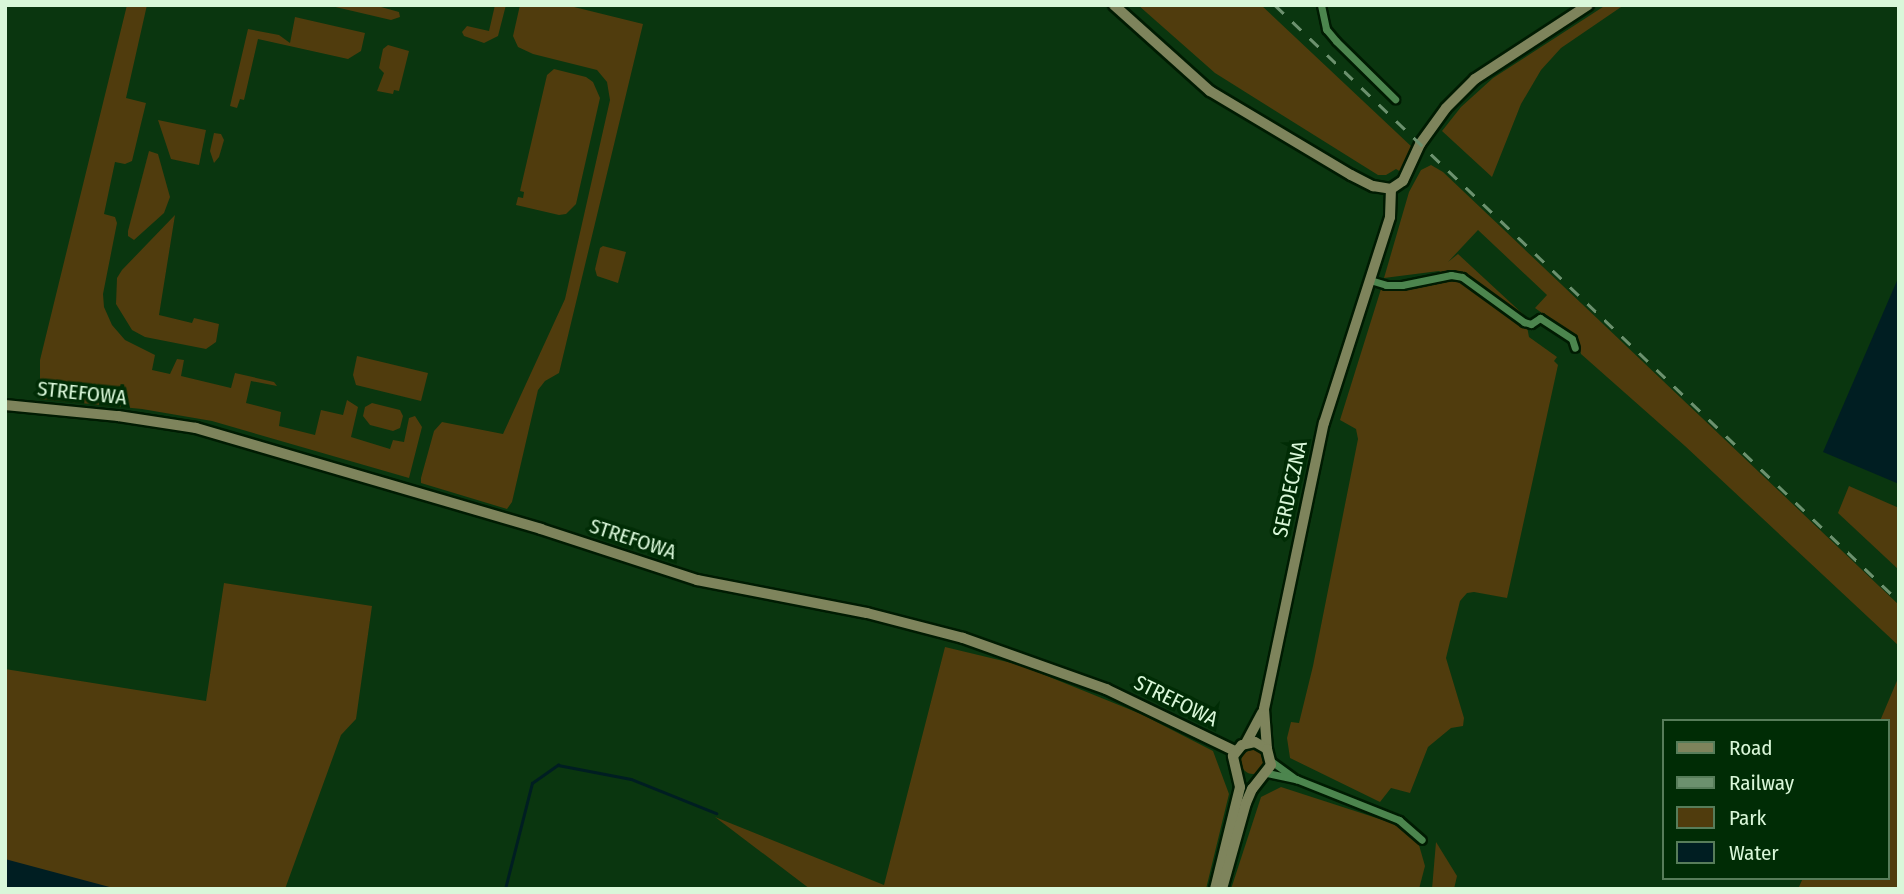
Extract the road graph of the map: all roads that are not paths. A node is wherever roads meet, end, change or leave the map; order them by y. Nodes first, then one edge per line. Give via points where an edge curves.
1 (1114, 5) edge
2 (1321, 5) edge
3 (1588, 5) edge
4 (1395, 99) dead end
5 (1391, 189) junction
6 (1370, 280) junction
7 (1575, 348) dead end
8 (5, 405) edge
9 (1264, 709) junction
10 (1246, 743) junction
11 (1267, 749) junction
12 (1235, 751) junction
13 (1271, 761) junction
14 (1238, 775) junction
15 (1263, 776) junction
16 (1296, 779) junction
17 (1422, 840) dead end
18 (1214, 889) edge
19 (1222, 889) edge

1 - 5 street via 1210,91 1351,175
2 - 4 street via 1326,29
3 - 5 street via 1475,79 1446,108 1420,144 1403,181
5 - 6 street, SERDECZNA via 1392,208
6 - 7 street via 1386,285 1462,277 1524,322 1531,324 1540,318 1572,339
6 - 9 street, SERDECZNA via 1326,412
8 - 12 street, STREFOWA via 196,428 541,529 686,577 867,613 970,640 1106,689
9 - 10 street, SERDECZNA
9 - 11 street, SERDECZNA
10 - 11 street
10 - 12 street
11 - 13 street
12 - 14 street via 1232,761
13 - 15 street
13 - 16 street
14 - 15 street via 1248,780
14 - 18 street via 1236,808
15 - 16 street
15 - 19 street via 1245,803
16 - 17 street via 1399,820

